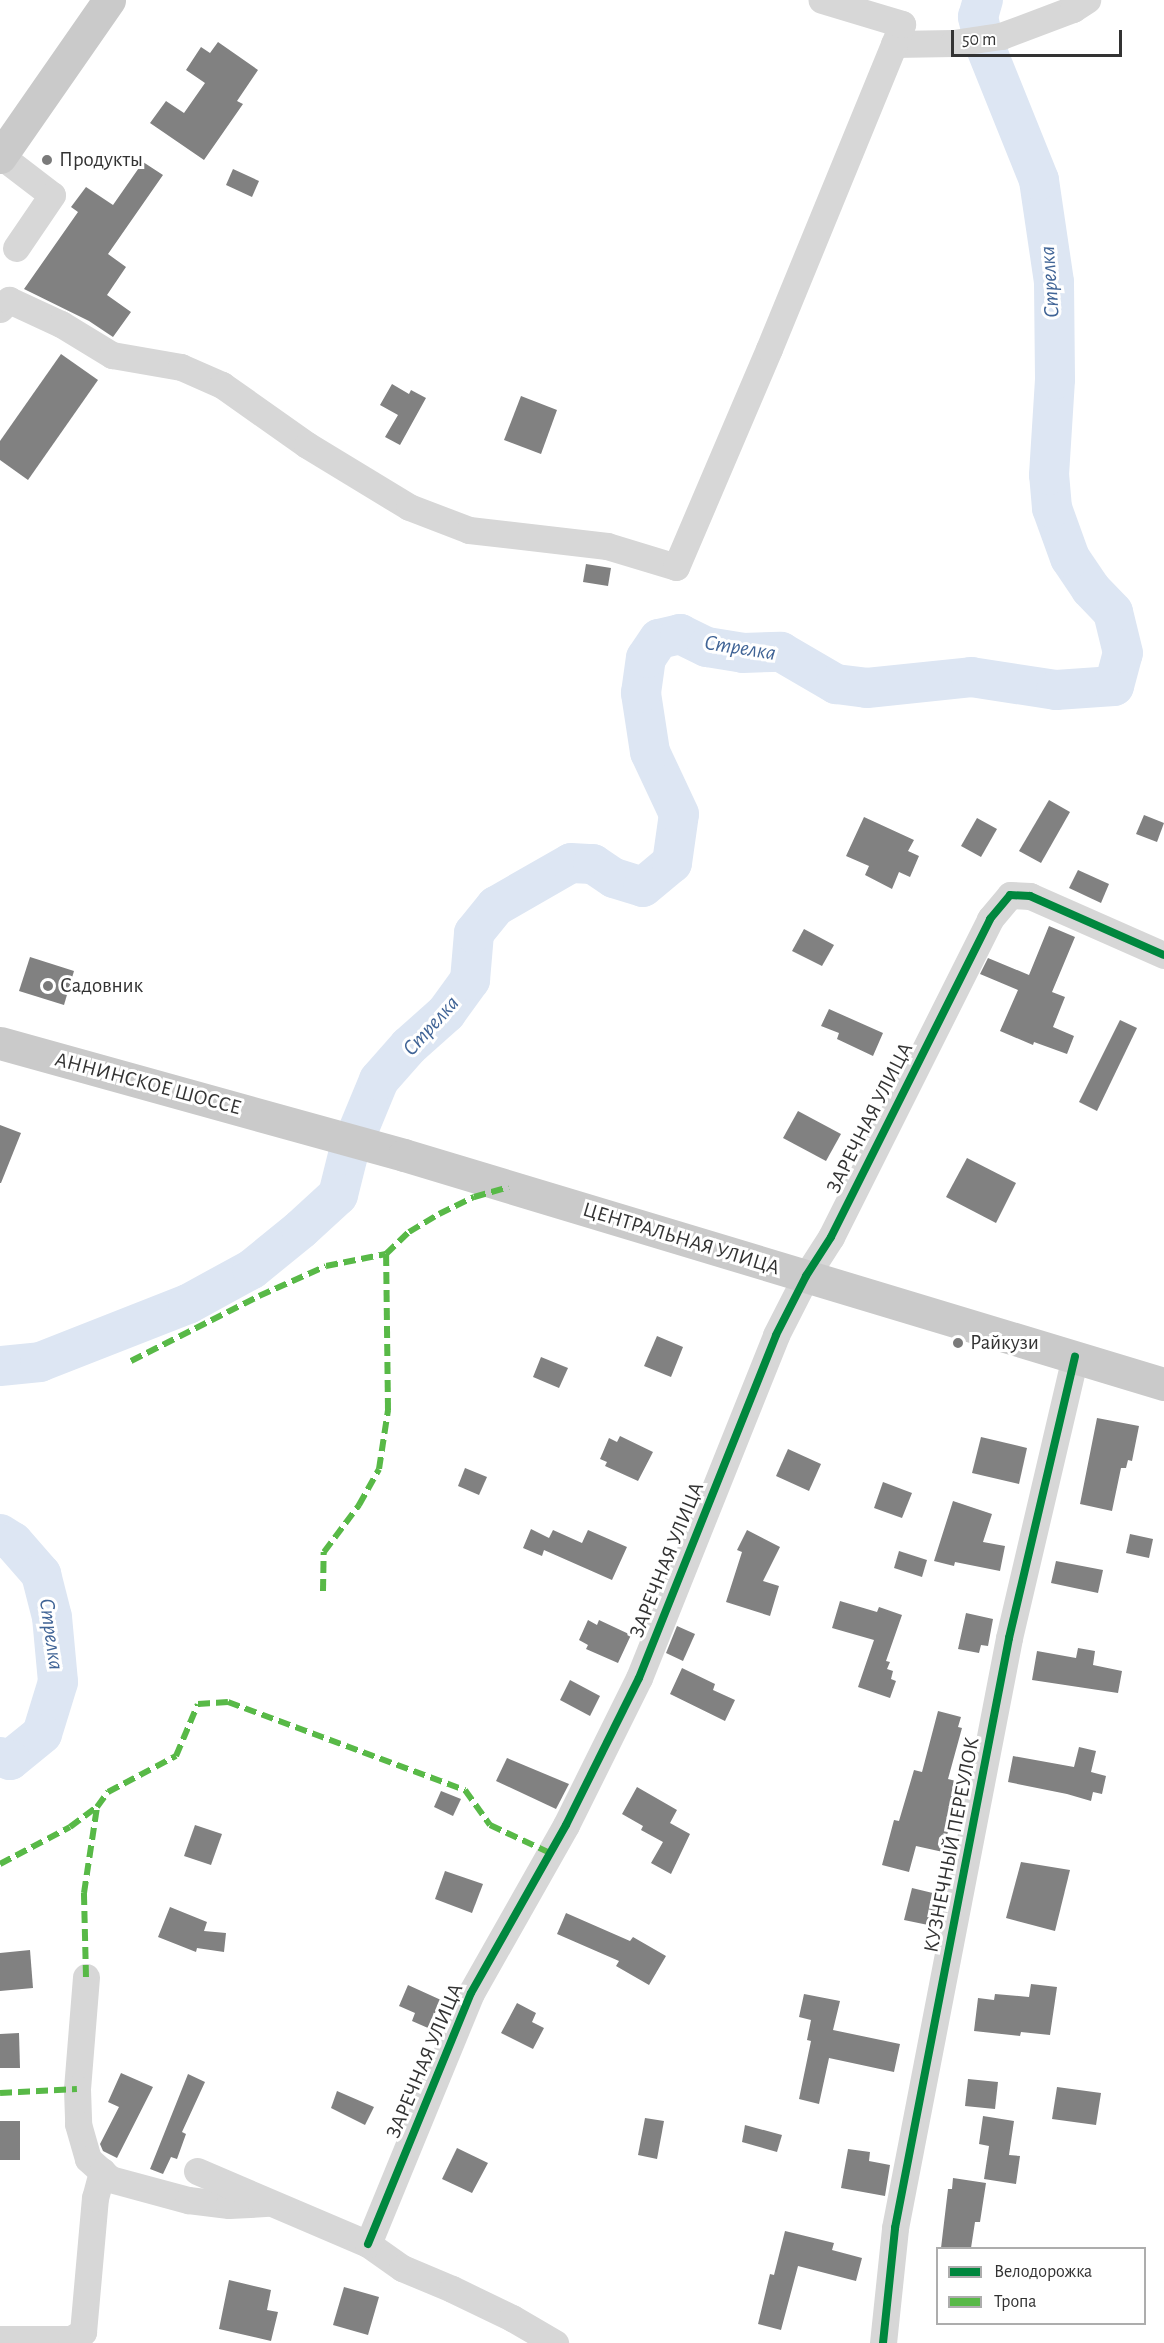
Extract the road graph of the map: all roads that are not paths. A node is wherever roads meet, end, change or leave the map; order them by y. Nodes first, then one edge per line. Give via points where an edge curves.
1 (109, 0) edge
2 (822, 0) edge
3 (1087, 0) edge
4 (894, 44) junction
5 (0, 156) edge
6 (16, 248) dead end
7 (0, 309) edge
8 (1164, 955) edge
9 (0, 1043) edge
10 (404, 1155) joint
11 (806, 1276) junction
12 (1075, 1357) junction
13 (1164, 1384) edge
14 (86, 1977) dead end
15 (197, 2171) dead end
16 (102, 2172) junction
17 (272, 2203) junction
18 (364, 2242) junction
19 (514, 2328) edge
20 (0, 2339) edge
21 (555, 2343) edge
22 (883, 2343) edge

1 - 5 main road
2 - 4 street via 902,24
3 - 4 street via 1001,36 953,43
4 - 7 street via 676,567 607,546 469,530 399,501 307,445 222,385 181,367 112,355 61,324 9,300
5 - 6 street via 52,195
8 - 11 street, ЗАРЕЧНАЯ УЛИЦА via 1030,896 1010,895 990,919 831,1237
9 - 10 main road, АННИНСКОЕ ШОССЕ
10 - 11 main road, ЦЕНТРАЛЬНАЯ УЛИЦА
11 - 12 main road, ЦЕНТРАЛЬНАЯ УЛИЦА
11 - 18 street, ЗАРЕЧНАЯ УЛИЦА via 776,1335 639,1678 566,1825 471,1993
12 - 13 main road, ЦЕНТРАЛЬНАЯ УЛИЦА
12 - 22 street, КУЗНЕЧНЫЙ ПЕРЕУЛОК via 1009,1638 895,2228
14 - 16 street via 78,2124 88,2159
15 - 17 street
16 - 17 street via 110,2179 188,2200 229,2205
16 - 20 street via 95,2198 83,2332 71,2338
17 - 18 street
18 - 19 street via 402,2268 453,2289
19 - 21 street

